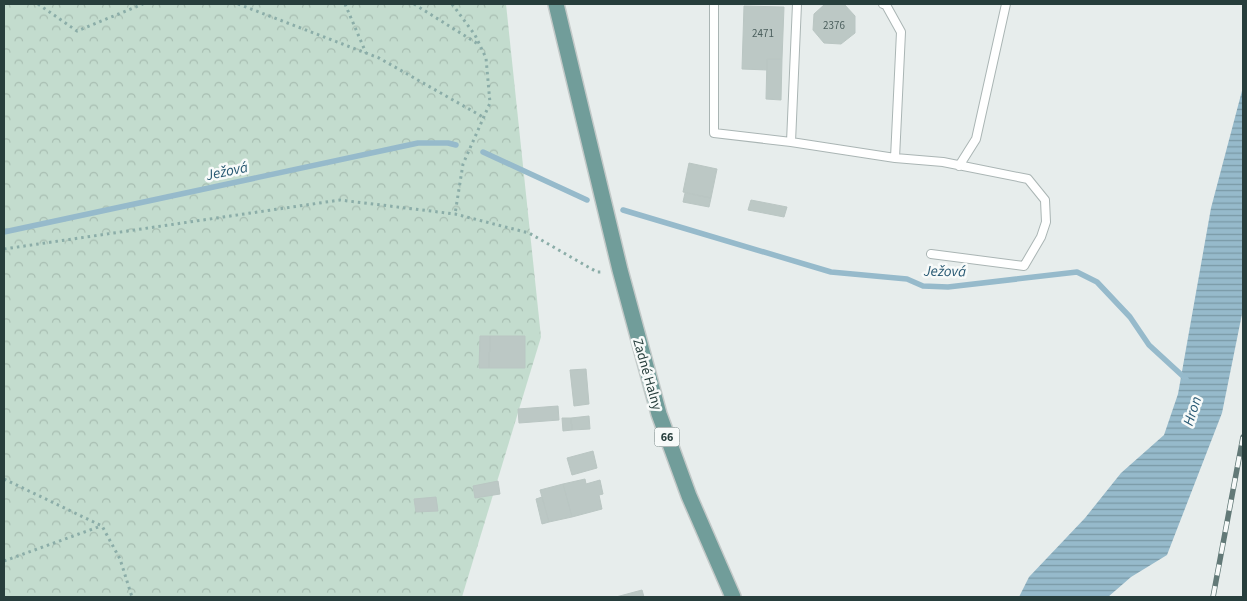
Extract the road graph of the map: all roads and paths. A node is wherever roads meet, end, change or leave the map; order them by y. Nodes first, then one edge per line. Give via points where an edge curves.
1 (38, 4) edge
2 (144, 4) edge
3 (238, 4) edge
4 (345, 4) edge
5 (414, 4) edge
6 (452, 4) edge
7 (556, 4) edge
8 (714, 4) edge
9 (797, 4) edge
10 (883, 4) edge
11 (1006, 4) edge
12 (479, 44) junction
13 (367, 54) junction
14 (483, 118) junction
15 (791, 142) junction
16 (895, 158) junction
17 (959, 166) junction
18 (455, 214) junction
19 (4, 249) edge
20 (931, 254) dead end
21 (620, 270) junction
22 (4, 479) edge
23 (102, 526) junction
24 (4, 561) edge
25 (132, 597) edge
26 (733, 597) edge

1 - 2 path via 77,31
3 - 13 path
4 - 13 path
5 - 12 path
6 - 12 path
7 - 21 main road, Zadné Halny / 66
8 - 15 lane via 714,133
9 - 15 lane
10 - 16 lane via 901,32
11 - 17 lane via 976,139
12 - 14 path via 486,58 490,103
13 - 14 path
14 - 18 path via 463,164
15 - 16 lane
16 - 17 lane
17 - 20 lane via 1028,179 1045,200 1046,222 1024,266
18 - 19 path via 340,200
18 - 21 path via 529,233 597,272
21 - 26 main road, Zadné Halny / 66 via 672,452
22 - 23 path
23 - 24 path
23 - 25 path via 120,559

